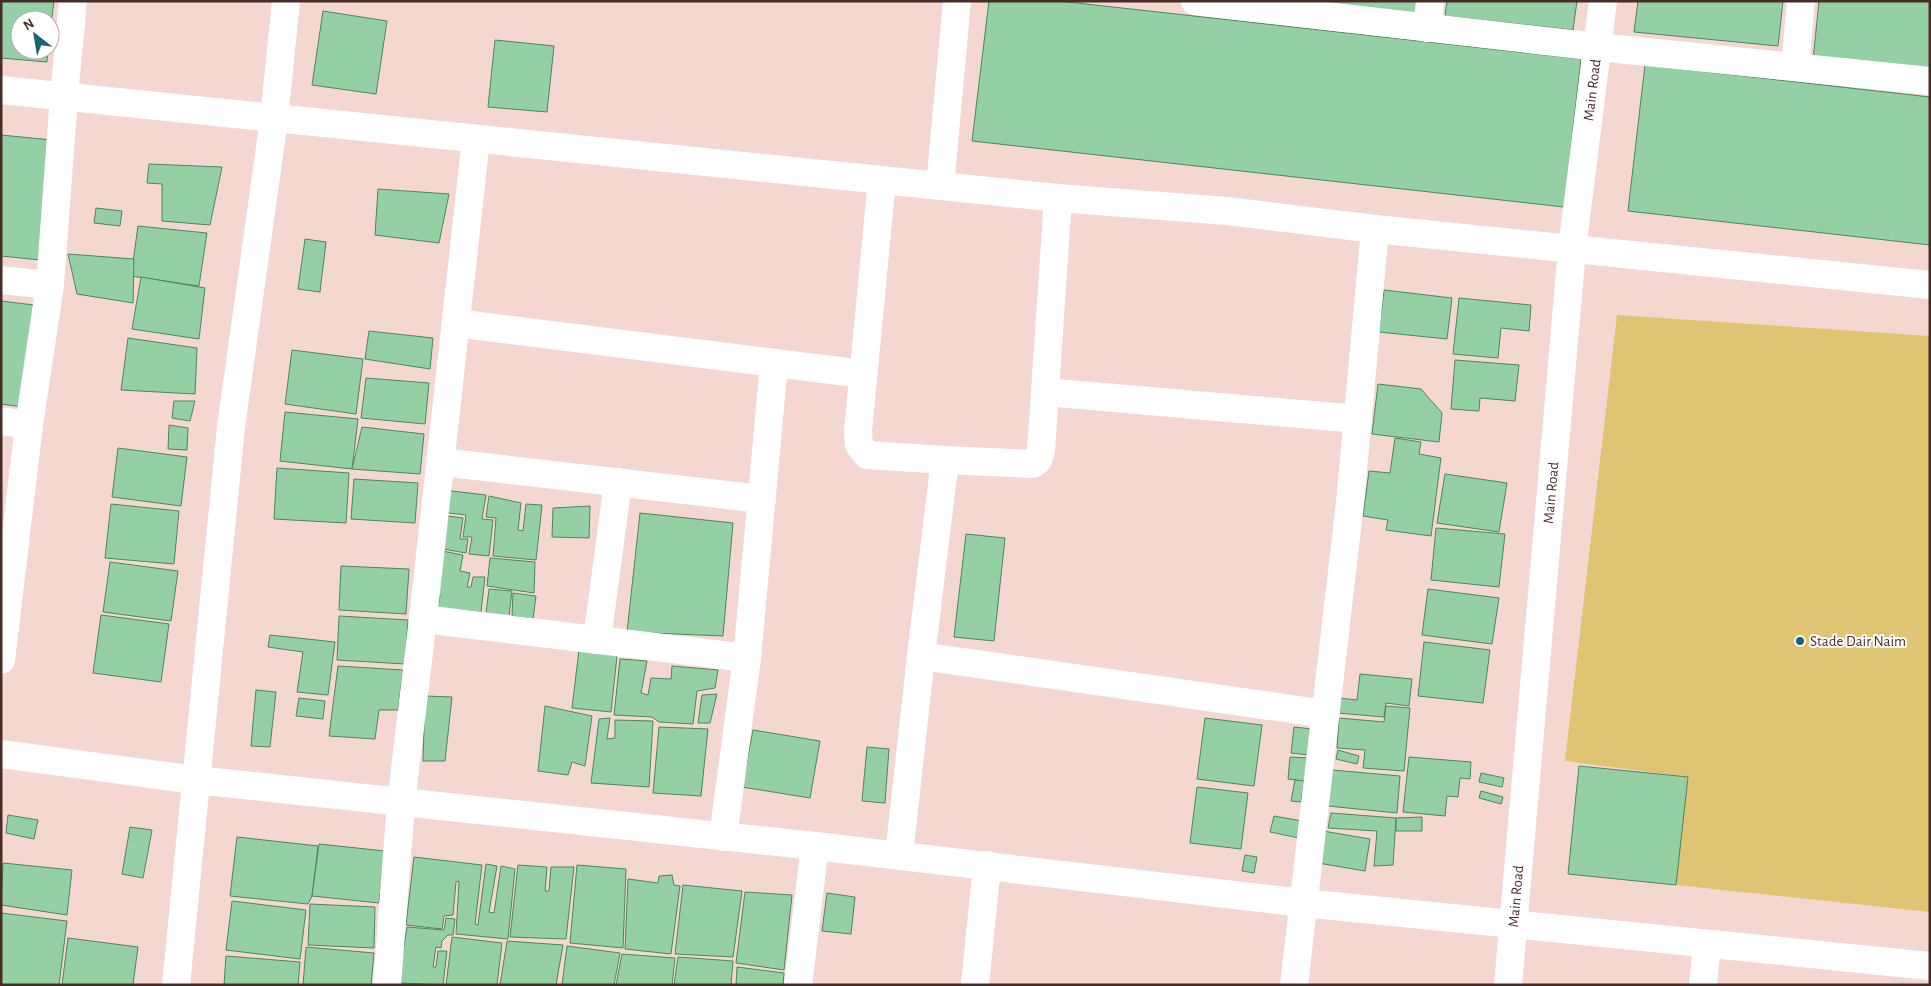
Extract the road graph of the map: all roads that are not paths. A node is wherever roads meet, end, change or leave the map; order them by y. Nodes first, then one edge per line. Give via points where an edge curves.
1 (73, 1) edge
2 (286, 1) edge
3 (957, 1) edge
4 (1195, 1) edge
5 (1430, 1) edge
6 (1603, 1) edge
7 (1801, 1) edge
8 (1427, 28) junction
9 (1598, 47) junction
10 (1795, 68) junction
11 (1930, 81) edge
12 (1, 90) edge
13 (64, 96) junction
14 (274, 119) junction
15 (476, 139) junction
16 (882, 180) junction
17 (940, 186) junction
18 (1058, 198) junction
19 (1375, 230) junction
20 (1572, 250) junction
21 (1, 280) edge
22 (50, 285) junction
23 (1930, 285) edge
24 (456, 324) junction
25 (774, 364) junction
26 (863, 374) junction
27 (1045, 392) junction
28 (1358, 419) junction
29 (1, 421) edge
30 (30, 424) junction
31 (945, 460) junction
32 (440, 462) junction
33 (618, 482) junction
34 (762, 499) junction
35 (423, 619) junction
36 (598, 640) junction
37 (921, 656) junction
38 (747, 658) junction
39 (1, 660) edge
40 (1326, 714) junction
41 (1, 754) edge
42 (196, 780) junction
43 (401, 803) junction
44 (722, 837) junction
45 (815, 846) junction
46 (899, 855) junction
47 (987, 865) junction
48 (1303, 903) junction
49 (1514, 924) junction
50 (1707, 944) junction
51 (1930, 966) edge
52 (176, 985) edge
53 (387, 985) edge
54 (798, 985) edge
55 (976, 985) edge
56 (1294, 985) edge
57 (1508, 985) edge
58 (1704, 985) edge

1 - 13 street
2 - 14 street
3 - 17 street
4 - 8 street
5 - 8 street
6 - 9 street, Main Road
7 - 10 street
8 - 9 street
9 - 10 street
9 - 20 street, Main Road
10 - 11 street
12 - 13 street
13 - 14 street
13 - 22 street
14 - 15 street
14 - 42 street via 231,427
15 - 16 street
15 - 24 street
16 - 17 street
16 - 26 street
17 - 18 street
18 - 19 street via 1227,211
18 - 27 street
19 - 20 street
19 - 28 street
20 - 23 street
20 - 49 street, Main Road
21 - 22 street
22 - 30 street
24 - 25 street
24 - 32 street
25 - 26 street
25 - 34 street
26 - 31 street via 858,431 859,444 867,455
27 - 28 street
27 - 31 street via 1041,452 1033,464
28 - 40 street
29 - 30 street
30 - 39 street
31 - 37 street
32 - 33 street
32 - 35 street
33 - 34 street
33 - 36 street
34 - 38 street
35 - 36 street
35 - 43 street
36 - 38 street
37 - 40 street
37 - 46 street
38 - 44 street
40 - 48 street
41 - 42 street
42 - 43 street
42 - 52 street
43 - 44 street
43 - 53 street
44 - 45 street
45 - 46 street
45 - 54 street
46 - 47 street
47 - 48 street
47 - 55 street
48 - 49 street
48 - 56 street
49 - 50 street
49 - 57 street, Main Road
50 - 51 street
50 - 58 street

